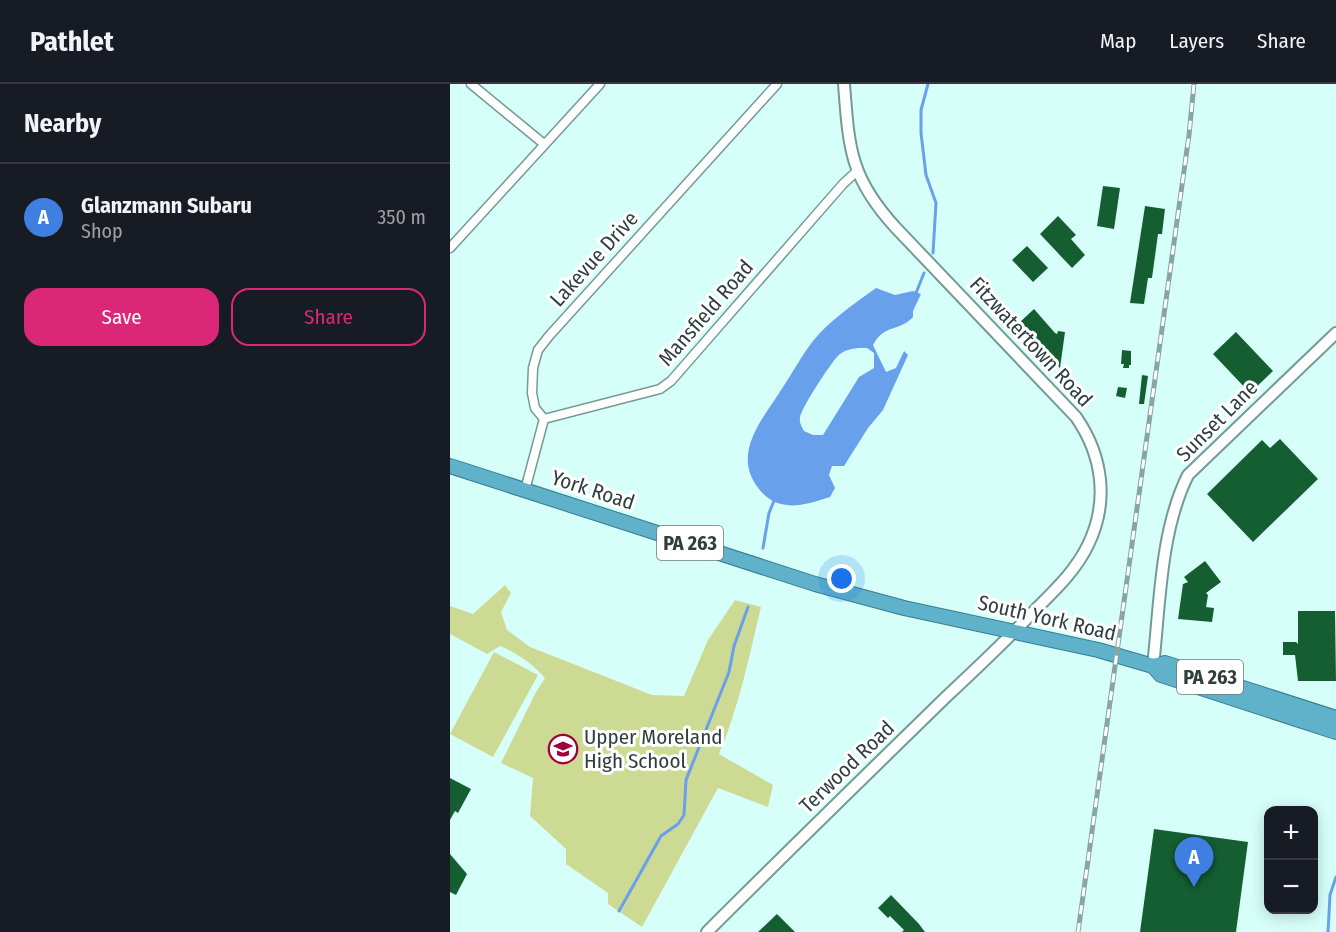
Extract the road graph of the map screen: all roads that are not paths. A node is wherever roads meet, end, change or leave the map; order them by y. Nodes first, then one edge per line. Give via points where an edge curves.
1 (471, 84) edge
2 (600, 84) edge
3 (777, 84) edge
4 (844, 84) edge
5 (544, 144) junction
6 (857, 171) junction
7 (450, 248) edge
8 (1336, 333) edge
9 (544, 419) junction
10 (450, 466) edge
11 (525, 490) junction
12 (932, 613) joint
13 (1015, 631) junction
14 (1153, 666) junction
15 (1336, 718) edge
16 (1336, 732) edge
17 (707, 932) edge

1 - 5 street
2 - 5 street
3 - 9 street, Lakevue Drive via 538,350 531,393 535,408
4 - 6 street, Fitzwatertown Road via 848,135
5 - 7 street
6 - 9 street, Mansfield Road via 671,381 660,389
6 - 13 street, Fitzwatertown Road via 883,213 1077,417 1095,454 1100,507 1088,545 1066,578
8 - 14 street, Sunset Lane via 1188,475 1172,515
9 - 11 street
10 - 11 highway, York Road / PA 263
11 - 12 highway, York Road / PA 263 via 815,584
12 - 13 highway, South York Road / PA 263
13 - 14 highway, South York Road / PA 263
13 - 17 street, Terwood Road
14 - 15 highway, South York Road / PA 263 via 1165,663
14 - 16 highway, South York Road / PA 263 via 1161,675

